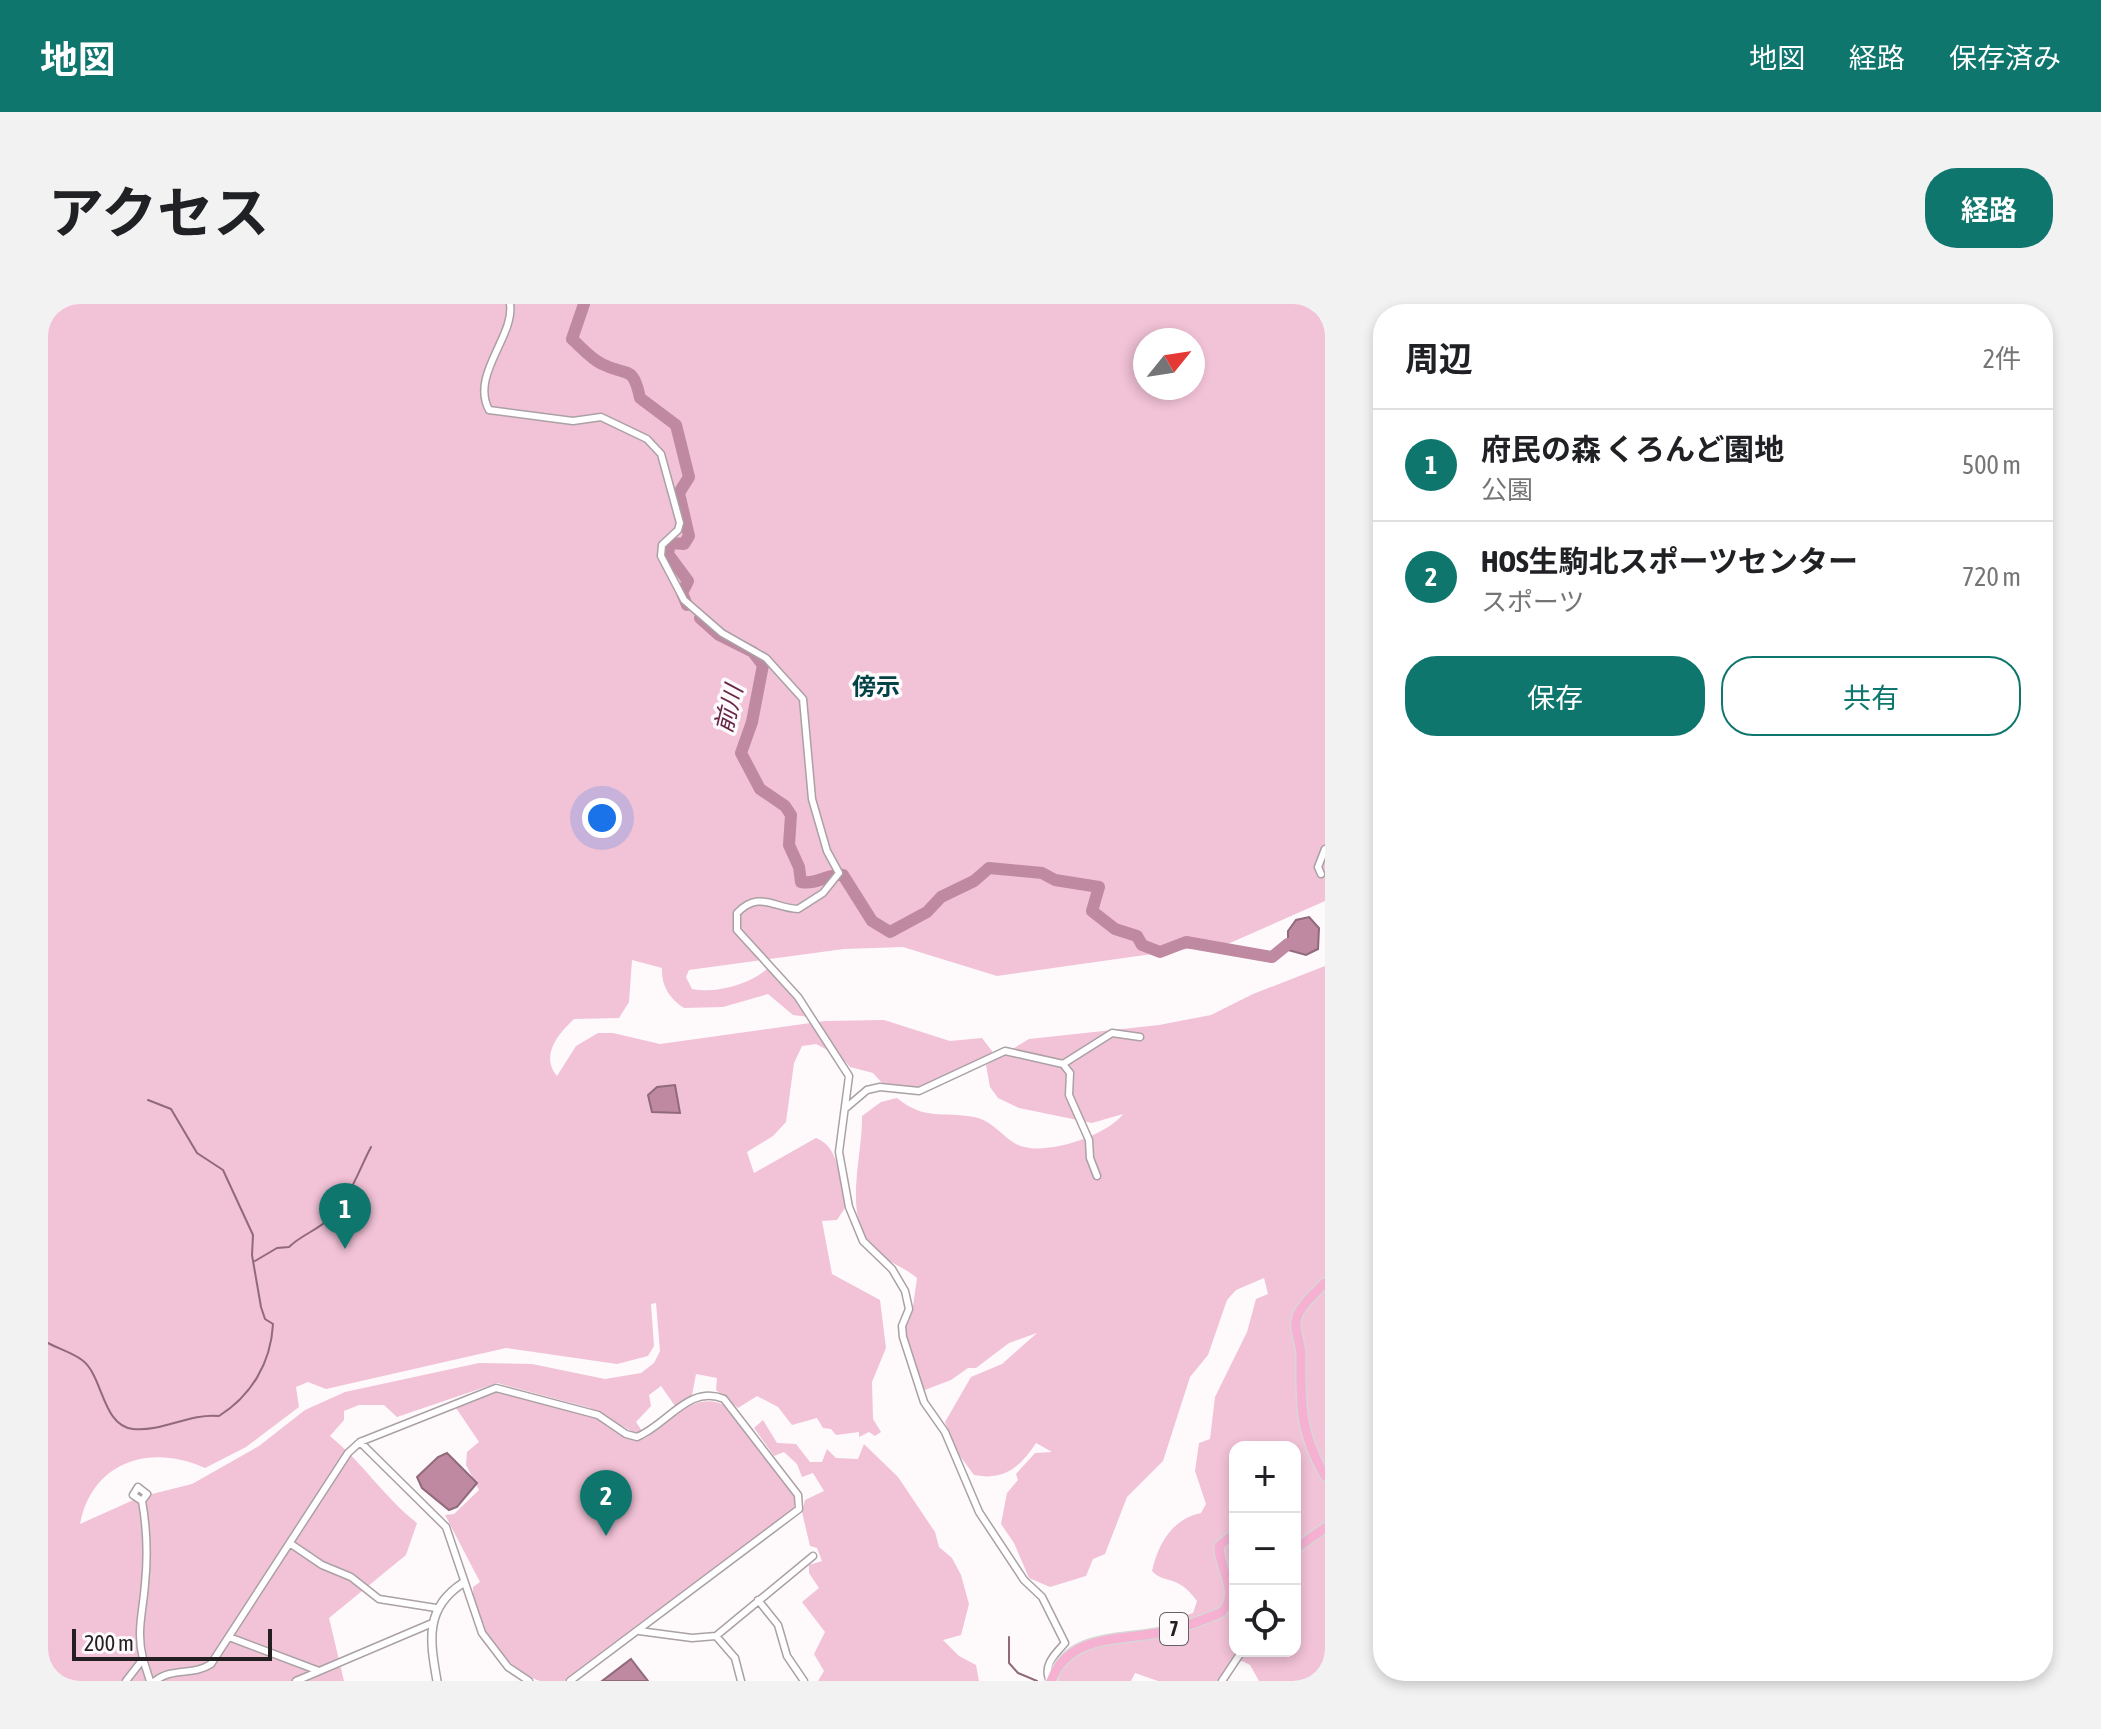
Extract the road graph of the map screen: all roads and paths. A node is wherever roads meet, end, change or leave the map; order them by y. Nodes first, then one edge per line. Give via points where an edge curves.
1 (510, 304) edge
2 (1325, 849) edge
3 (1321, 874) dead end
4 (1140, 1037) dead end
5 (1063, 1064) junction
6 (847, 1107) junction
7 (1097, 1176) dead end
8 (1325, 1283) edge
9 (360, 1442) junction
10 (1325, 1476) edge
11 (142, 1501) dead end
12 (1325, 1528) edge
13 (1229, 1538) edge
14 (291, 1544) junction
15 (1301, 1545) edge
16 (813, 1556) dead end
17 (463, 1583) junction
18 (758, 1600) junction
19 (436, 1608) junction
20 (430, 1624) junction
21 (639, 1631) junction
22 (716, 1636) junction
23 (229, 1637) junction
24 (1238, 1657) edge
25 (143, 1659) junction
26 (320, 1671) junction
27 (126, 1681) edge
28 (152, 1681) edge
29 (296, 1681) edge
30 (437, 1681) edge
31 (529, 1681) edge
32 (570, 1681) edge
33 (741, 1681) edge
34 (804, 1681) edge
35 (1050, 1681) edge
36 (1222, 1681) edge

1 - 6 street via 512,317 492,361 486,405 498,414 573,421 601,417 654,444 664,460 680,523 662,545 661,556 682,597 722,633 766,658 803,699 812,799 838,876 803,907 793,909 762,898 742,907 735,920 741,938 798,997 844,1067 850,1086
2 - 3 street via 1318,867
4 - 5 street via 1112,1033
5 - 6 street via 1005,1051 919,1091 867,1090
5 - 7 street via 1070,1073 1069,1095 1089,1140
6 - 35 street via 839,1152 849,1207 863,1241 892,1269 905,1291 909,1309 903,1337 924,1402 945,1432 985,1522 1063,1634 1065,1643 1049,1663
8 - 10 main road via 1297,1319 1300,1402 1310,1446
9 - 14 street
9 - 17 street via 446,1527
9 - 21 street via 496,1388 598,1415 637,1437 694,1398 712,1394 724,1399 798,1495 799,1509
11 - 25 street via 148,1534 137,1632
12 - 15 main road
13 - 35 main road, 7 via 1219,1546 1230,1589 1222,1612 1160,1633 1089,1643 1066,1655
14 - 19 street via 379,1599
14 - 23 street
16 - 18 street
17 - 19 street
17 - 31 street via 491,1650
18 - 22 street
18 - 34 street via 778,1625 787,1656
19 - 20 street
20 - 26 street
20 - 30 street
21 - 22 street
21 - 32 street
22 - 33 street via 735,1658
23 - 26 street
23 - 28 street via 202,1670 169,1672
24 - 36 street
25 - 27 street
25 - 28 street
26 - 29 street

